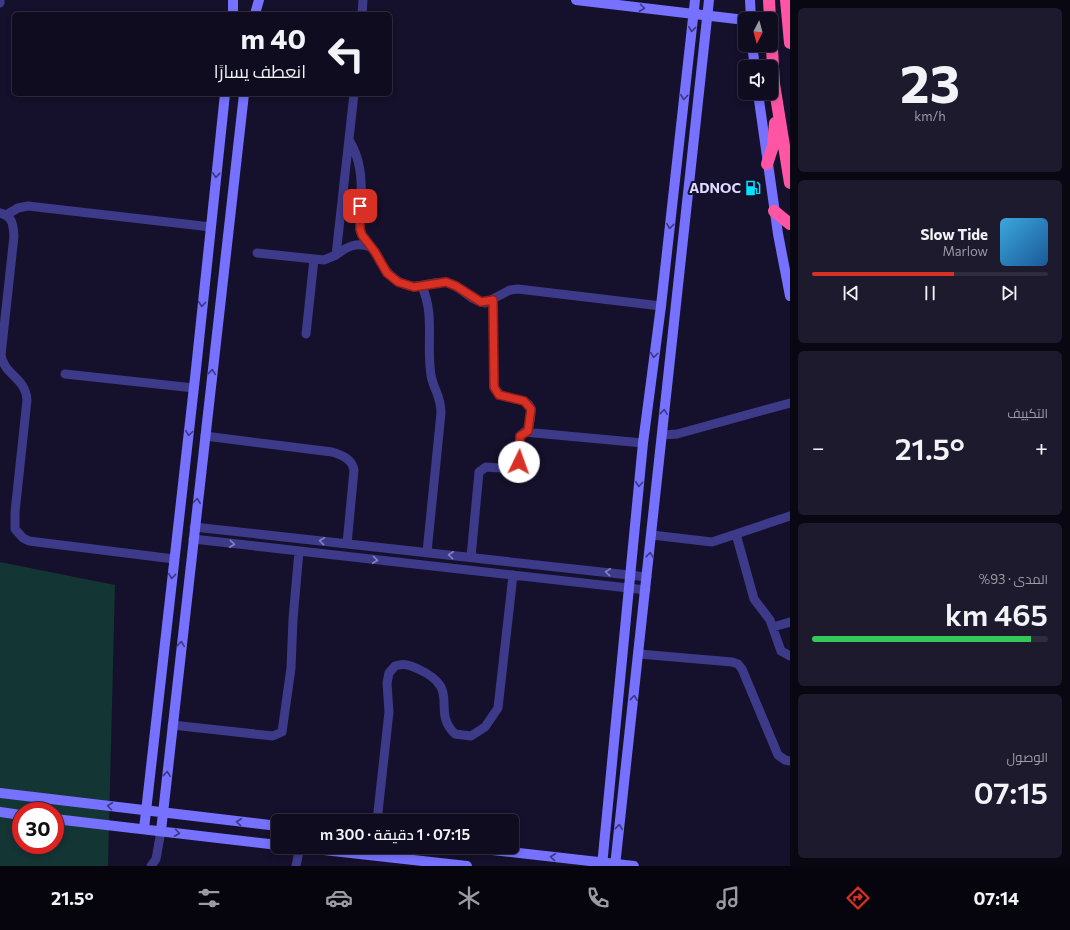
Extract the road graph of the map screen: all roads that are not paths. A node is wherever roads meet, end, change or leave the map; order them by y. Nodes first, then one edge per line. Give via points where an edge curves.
1 (233, 0) edge
2 (259, 0) edge
3 (363, 0) edge
4 (576, 0) edge
5 (695, 0) edge
6 (709, 0) edge
7 (750, 0) edge
8 (769, 0) edge
9 (786, 0) edge
10 (233, 12) edge
11 (256, 12) edge
12 (362, 12) edge
13 (751, 12) edge
14 (770, 12) edge
15 (693, 14) junction
16 (707, 15) junction
17 (738, 19) edge
18 (790, 43) edge
19 (225, 96) edge
20 (244, 96) edge
21 (354, 96) edge
22 (759, 100) edge
23 (774, 100) edge
24 (777, 100) edge
25 (349, 140) junction
26 (220, 145) junction
27 (236, 156) junction
28 (767, 164) junction
29 (790, 183) edge
30 (774, 211) junction
31 (3, 214) edge
32 (790, 224) edge
33 (210, 227) junction
34 (209, 242) junction
35 (371, 247) junction
36 (226, 248) junction
37 (257, 253) dead end
38 (336, 256) junction
39 (314, 259) junction
40 (422, 287) junction
41 (790, 296) edge
42 (493, 300) junction
43 (661, 306) junction
44 (306, 334) dead end
45 (65, 374) dead end
46 (194, 388) junction
47 (790, 403) edge
48 (528, 431) junction
49 (662, 435) junction
50 (204, 436) junction
51 (643, 443) junction
52 (790, 516) edge
53 (194, 527) junction
54 (258, 534) junction
55 (736, 534) junction
56 (652, 535) junction
57 (193, 540) junction
58 (347, 544) junction
59 (254, 546) junction
60 (300, 551) junction
61 (427, 552) junction
62 (471, 557) junction
63 (174, 559) junction
64 (550, 566) junction
65 (513, 575) junction
66 (631, 575) junction
67 (647, 576) junction
68 (543, 578) junction
69 (629, 588) junction
70 (646, 590) junction
71 (790, 622) edge
72 (773, 627) junction
73 (639, 654) junction
74 (790, 656) edge
75 (172, 730) junction
76 (155, 734) junction
77 (790, 761) edge
78 (0, 794) edge
79 (146, 811) junction
80 (0, 812) edge
81 (163, 812) junction
82 (12, 814) edge
83 (378, 814) edge
84 (64, 820) edge
85 (271, 825) edge
86 (144, 829) junction
87 (161, 831) junction
88 (271, 844) edge
89 (297, 854) edge
90 (360, 854) edge
91 (519, 854) edge
92 (603, 864) edge
93 (615, 865) edge
94 (151, 866) edge
95 (296, 866) edge
96 (467, 866) edge
97 (634, 866) edge

1 - 10 street
2 - 11 street
3 - 12 street
4 -> 15 street
5 - 15 street
6 - 16 street
7 - 13 street
8 - 14 highway
9 - 18 highway
15 - 16 street
15 -> 43 street
16 - 17 street
49 -> 16 street
19 - 26 street
20 - 27 street
21 - 25 street
22 - 28 street
23 - 28 highway via 775,132
24 - 29 highway
25 - 35 street via 360,164 360,229
25 - 38 street
26 - 27 street
26 -> 33 street
27 - 36 street
28 - 30 street
30 - 32 highway
30 - 41 street
31 - 33 street via 28,206
31 - 63 street via 13,224 14,236 1,355 5,366 25,388 27,400 15,529 29,541
33 - 34 street
34 - 36 street via 218,241
34 -> 46 street
35 - 38 street via 358,244 350,246
35 - 40 street via 391,276 407,285
50 -> 36 street
37 - 39 street
38 - 39 street via 330,259
39 - 44 street
40 - 42 street via 446,282 481,302
40 - 61 street via 429,317 431,375 441,413
42 - 43 street via 510,290 527,289
42 - 48 street via 494,387 503,397 524,401 530,406
43 -> 51 street
45 - 46 street
46 -> 63 street
47 - 49 street via 677,434
48 - 51 street
48 - 62 street via 520,436 519,462 516,468 486,467 479,472
49 - 56 street
53 -> 50 street
50 - 58 street via 332,452 347,458 354,470
51 -> 66 street
52 - 55 street
53 - 54 street
53 - 57 street
58 -> 54 street
54 - 59 street via 254,539
55 - 56 street via 707,542
55 - 72 street via 752,593
67 -> 56 street
57 -> 59 street
75 -> 57 street
58 - 61 street
59 - 60 street
60 -> 65 street
60 - 75 street via 291,668 282,732 273,736
62 -> 61 street
62 - 64 street
63 -> 76 street
66 -> 64 street
64 - 68 street via 548,575
65 - 68 street
65 - 83 street via 498,708 485,727 471,736 455,734 446,723 444,693 433,677 410,665 395,666 389,673 389,712
66 - 67 street
66 - 69 street
67 - 70 street
68 - 69 street
69 - 70 street
69 - 92 street
70 - 73 street
71 - 72 street
72 - 74 street via 781,651
73 - 77 street via 738,664 778,755
93 -> 73 street
75 - 76 street via 161,736
81 -> 75 street
76 - 79 street
79 -> 78 street
79 - 81 street
79 - 86 street
80 - 82 street
85 -> 81 street
81 - 87 street
84 - 86 street
86 - 87 street
87 -> 88 street
87 - 94 street via 156,859
89 - 95 street
90 - 96 street
92 -> 91 street
92 - 93 street
93 - 97 street

